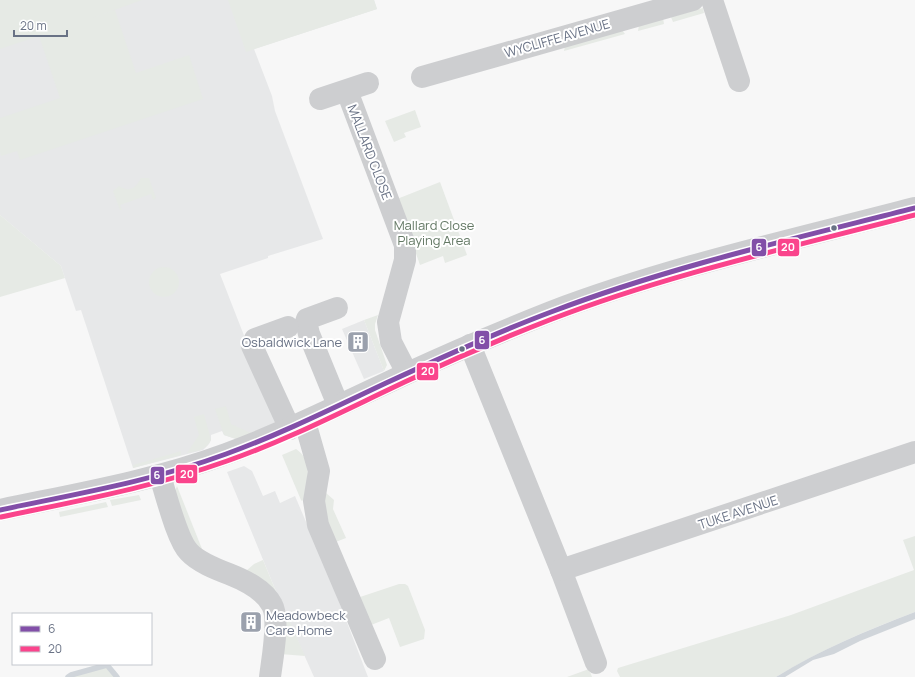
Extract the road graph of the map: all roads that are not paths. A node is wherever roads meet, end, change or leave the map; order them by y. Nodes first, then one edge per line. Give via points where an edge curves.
1 (693, 0) edge
2 (712, 0) edge
3 (422, 77) dead end
4 (739, 81) dead end
5 (368, 83) dead end
6 (347, 91) junction
7 (320, 99) dead end
8 (915, 208) edge
9 (337, 308) dead end
10 (288, 327) dead end
11 (470, 345) junction
12 (407, 373) junction
13 (338, 405) junction
14 (297, 425) junction
15 (915, 452) edge
16 (160, 476) junction
17 (0, 510) edge
18 (561, 570) junction
19 (375, 659) dead end
20 (596, 663) dead end
21 (270, 677) edge

1 - 3 street, WYCLIFFE AVENUE
2 - 4 street
5 - 6 street, MALLARD CLOSE
6 - 7 street, MALLARD CLOSE
6 - 12 street, MALLARD CLOSE via 405,245 405,260 388,322 391,342
8 - 11 street via 668,273 552,312
9 - 13 street via 307,319 306,322
10 - 14 street via 255,339 252,346
11 - 12 street
11 - 18 street
12 - 13 street
13 - 14 street
14 - 16 street via 224,455
14 - 19 street via 319,471 314,501 318,525
15 - 18 street, TUKE AVENUE
16 - 17 street
16 - 21 street via 183,544 189,553 253,586 266,596 273,606 276,618
18 - 20 street

